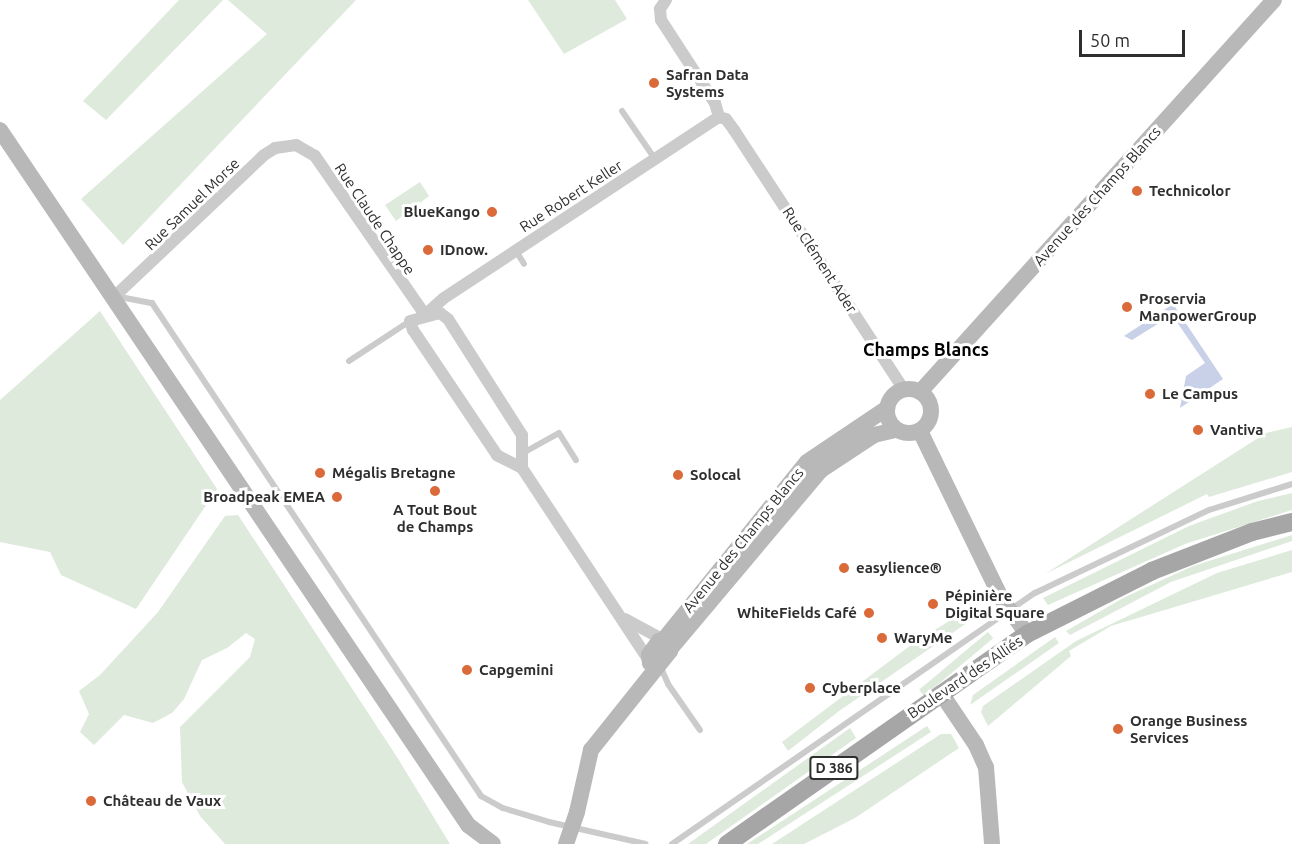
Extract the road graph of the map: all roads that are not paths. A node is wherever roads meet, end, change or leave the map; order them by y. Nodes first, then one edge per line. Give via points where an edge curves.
1 (666, 0) edge
2 (1274, 0) edge
3 (622, 111) dead end
4 (719, 117) junction
5 (0, 130) edge
6 (296, 145) joint
7 (655, 159) junction
8 (516, 251) junction
9 (524, 264) dead end
10 (115, 296) junction
11 (425, 315) junction
12 (410, 321) junction
13 (349, 361) dead end
14 (912, 391) junction
15 (887, 408) junction
16 (896, 430) junction
17 (920, 431) junction
18 (522, 454) junction
19 (576, 460) dead end
20 (522, 468) junction
21 (1292, 484) edge
22 (1292, 522) edge
23 (1009, 609) junction
24 (624, 618) junction
25 (1027, 634) junction
26 (666, 642) junction
27 (655, 662) junction
28 (941, 693) junction
29 (700, 730) dead end
30 (468, 825) junction
31 (570, 826) junction
32 (472, 844) edge
33 (493, 844) edge
34 (566, 844) edge
35 (646, 844) edge
36 (672, 844) edge
37 (727, 844) edge
38 (992, 844) edge

1 - 4 street via 660,9 661,20 715,103
2 - 14 street, Avenue des Champs Blancs
3 - 7 lane
4 - 7 street, Rue Robert Keller
4 - 14 street, Rue Clément Ader via 726,119 734,130
5 - 10 street
6 - 10 street, Rue Samuel Morse via 275,148 264,155
6 - 11 street, Rue Claude Chappe via 315,156
7 - 8 street, Rue Robert Keller
8 - 9 lane
8 - 11 street, Rue Robert Keller via 430,307
10 - 30 street
10 - 31 lane via 152,303 481,796 503,808
11 - 12 street
11 - 18 street via 440,313 448,319 522,435
12 - 13 lane
12 - 20 street via 498,455
14 - 15 street via 893,396
14 - 17 street via 931,411 927,425
15 - 16 street
15 - 26 street, Avenue des Champs Blancs via 807,462
16 - 17 street via 910,434
16 - 26 street, Avenue des Champs Blancs via 874,435 820,470
17 - 23 street
18 - 19 lane via 559,432
18 - 20 street
20 - 24 street
21 - 23 lane via 1188,519
22 - 25 main road, Boulevard des Alliés / D 386 via 1252,532 1152,571
23 - 25 street
23 - 36 lane
24 - 26 street
24 - 27 street
25 - 28 main road, Boulevard des Alliés / D 386
26 - 27 street
27 - 29 lane
27 - 31 street via 591,750 577,812
28 - 37 main road, Boulevard des Alliés / D 386
28 - 38 street via 972,738 986,767
30 - 32 street
30 - 33 street
31 - 34 street
31 - 35 lane

